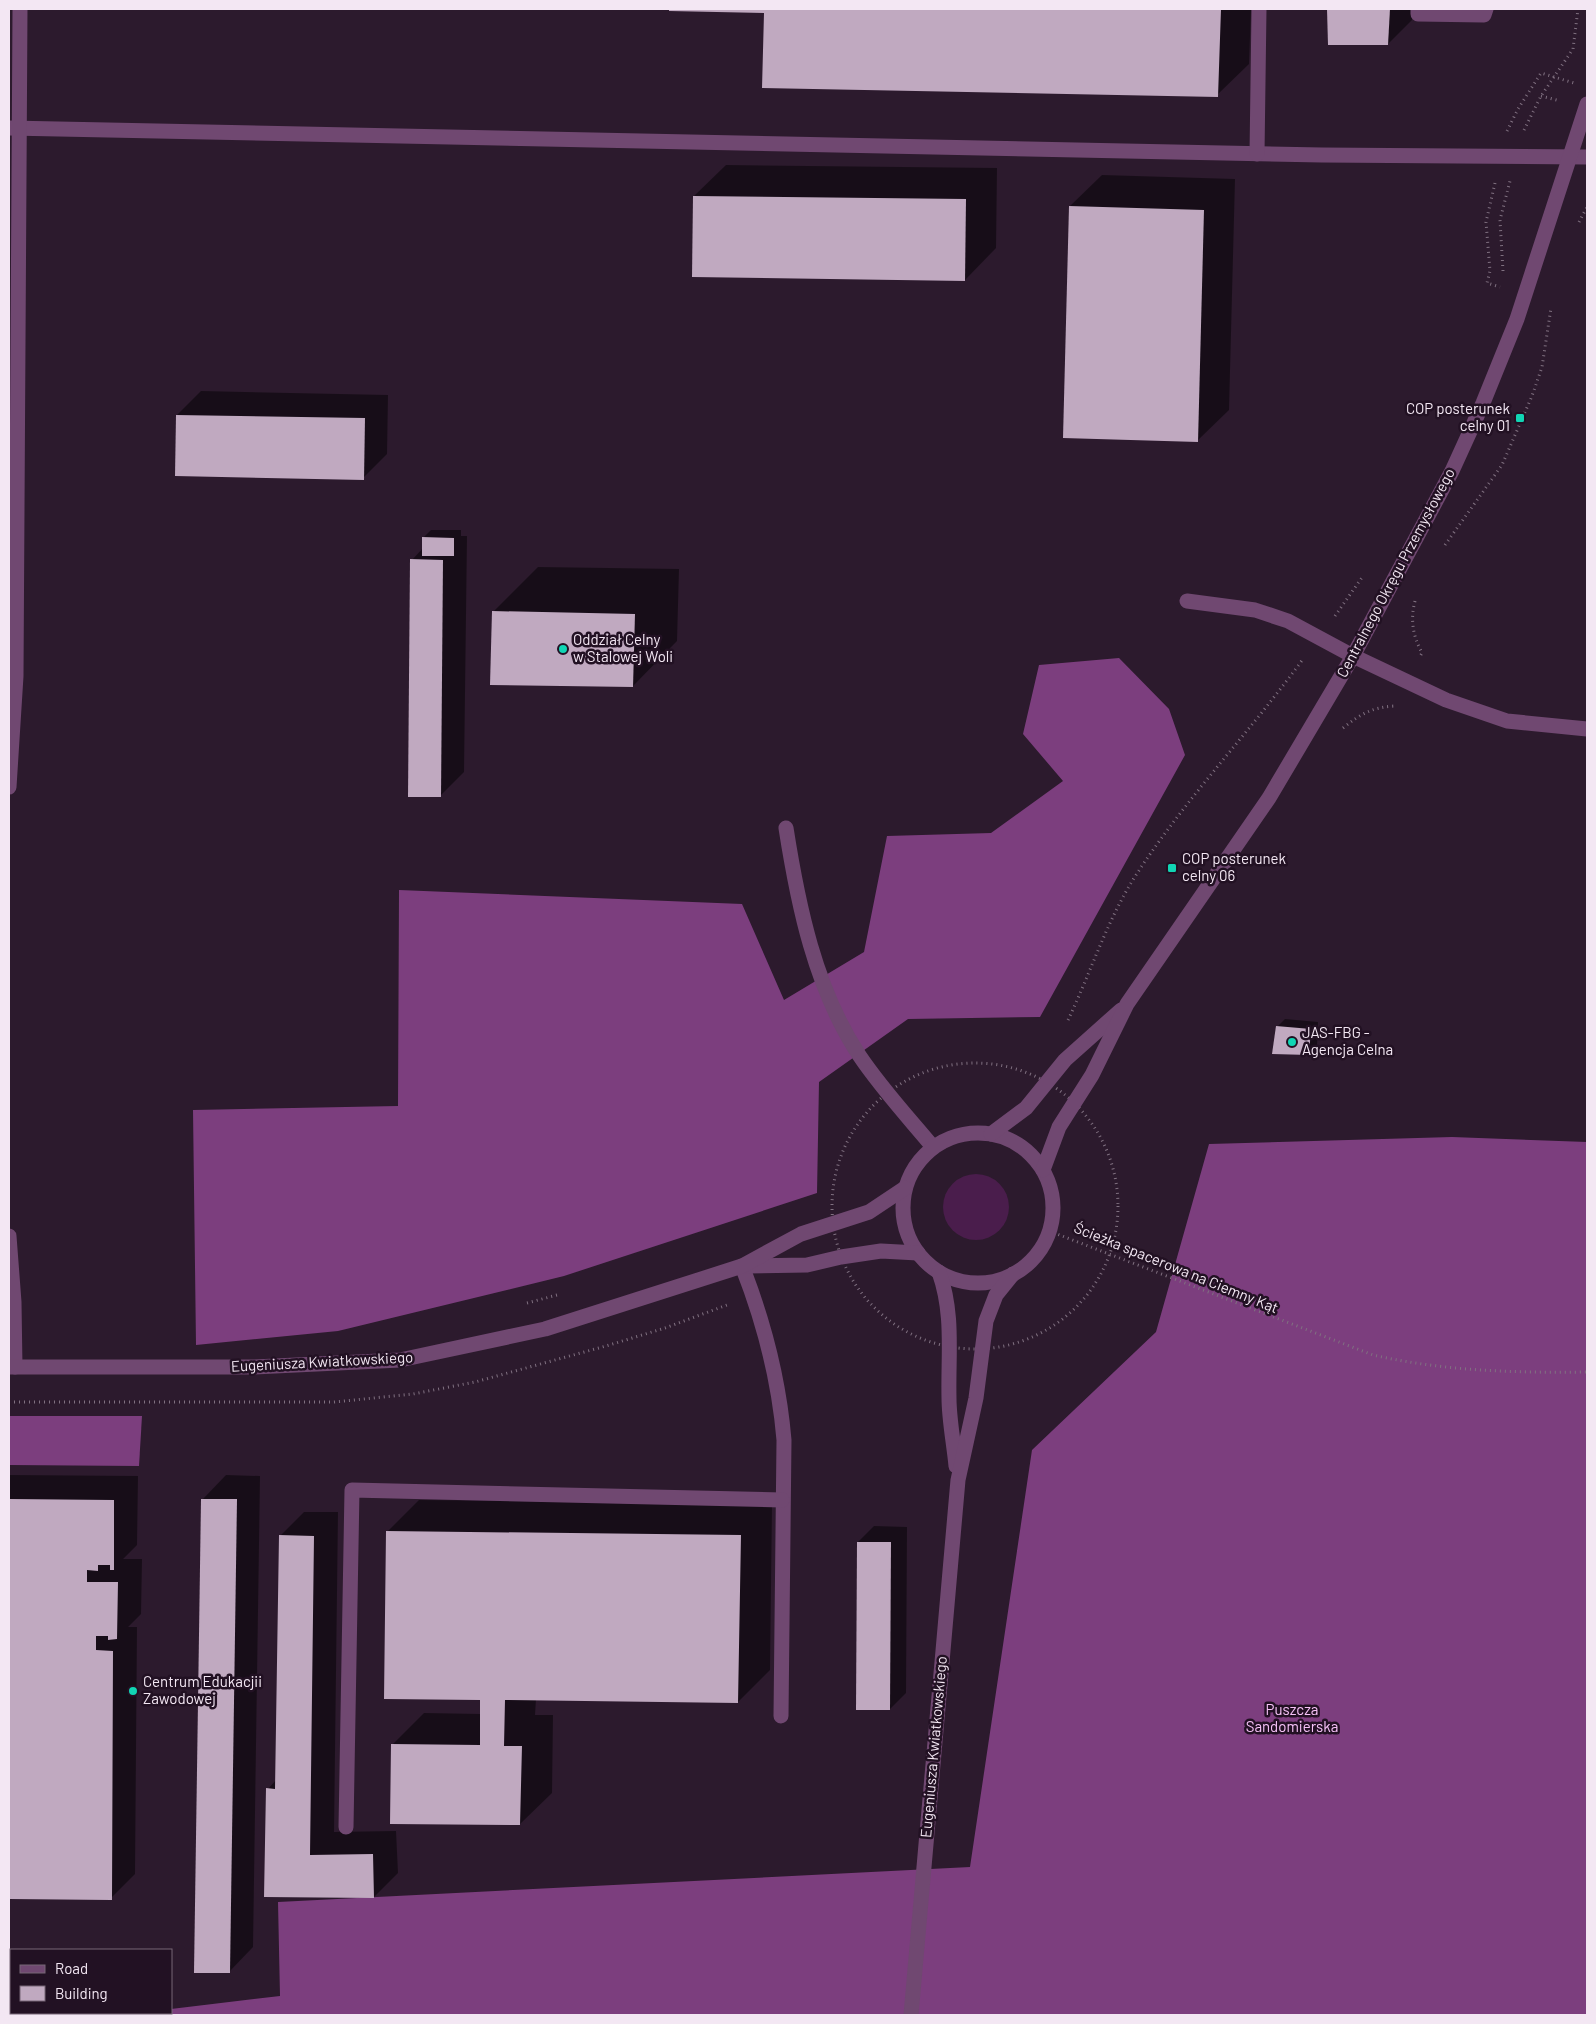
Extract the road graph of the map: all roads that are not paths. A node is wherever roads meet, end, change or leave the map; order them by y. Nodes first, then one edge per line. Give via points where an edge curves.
1 (20, 9) edge
2 (1259, 9) edge
3 (1418, 9) edge
4 (1486, 9) edge
5 (1587, 104) edge
6 (14, 128) edge
7 (1257, 154) junction
8 (1572, 157) junction
9 (1587, 157) edge
10 (1187, 601) dead end
11 (1352, 656) junction
12 (1587, 729) edge
13 (9, 787) edge
14 (786, 828) dead end
15 (1127, 1004) junction
16 (990, 1134) junction
17 (933, 1147) junction
18 (1043, 1170) junction
19 (905, 1188) junction
20 (9, 1236) edge
21 (918, 1253) junction
22 (742, 1266) junction
23 (939, 1272) junction
24 (1013, 1274) junction
25 (12, 1367) edge
26 (958, 1480) junction
27 (782, 1500) junction
28 (781, 1716) dead end
29 (346, 1827) dead end
30 (911, 2015) edge

1 - 6 street
2 - 7 street
3 - 4 street via 1418,14 1484,15
5 - 8 street, Centralnego Okręgu Przemysłowego
6 - 7 street
6 - 13 street via 16,676
7 - 8 street
8 - 9 street
8 - 11 street, Centralnego Okręgu Przemysłowego via 1484,403 1452,471
10 - 11 street via 1256,610 1320,636
11 - 12 street via 1446,700 1507,721
11 - 15 street, Centralnego Okręgu Przemysłowego via 1269,798
14 - 17 street via 796,888 816,963 836,1012 858,1054
15 - 16 street, Centralnego Okręgu Przemysłowego via 1065,1060 1026,1108
15 - 18 street, Centralnego Okręgu Przemysłowego via 1092,1075 1059,1127
16 - 17 street via 970,1133 951,1137
16 - 18 street via 1011,1140 1029,1153
17 - 19 street via 916,1165
18 - 24 street via 1051,1189 1053,1210 1050,1230 1029,1263
19 - 21 street via 905,1226
19 - 22 street, Eugeniusza Kwiatkowskiego via 869,1212 800,1234
20 - 25 street via 14,1302
21 - 22 street, Eugeniusza Kwiatkowskiego via 881,1251 807,1265
21 - 23 street
22 - 25 street, Eugeniusza Kwiatkowskiego via 545,1329 400,1360 254,1367
22 - 27 street via 755,1298 781,1406 784,1440
23 - 24 street via 963,1282 989,1282
23 - 26 street, Eugeniusza Kwiatkowskiego via 947,1295 950,1321 949,1400
24 - 26 street, Eugeniusza Kwiatkowskiego via 996,1295 986,1320 984,1349
26 - 30 street, Eugeniusza Kwiatkowskiego
27 - 28 street
27 - 29 street via 352,1490

